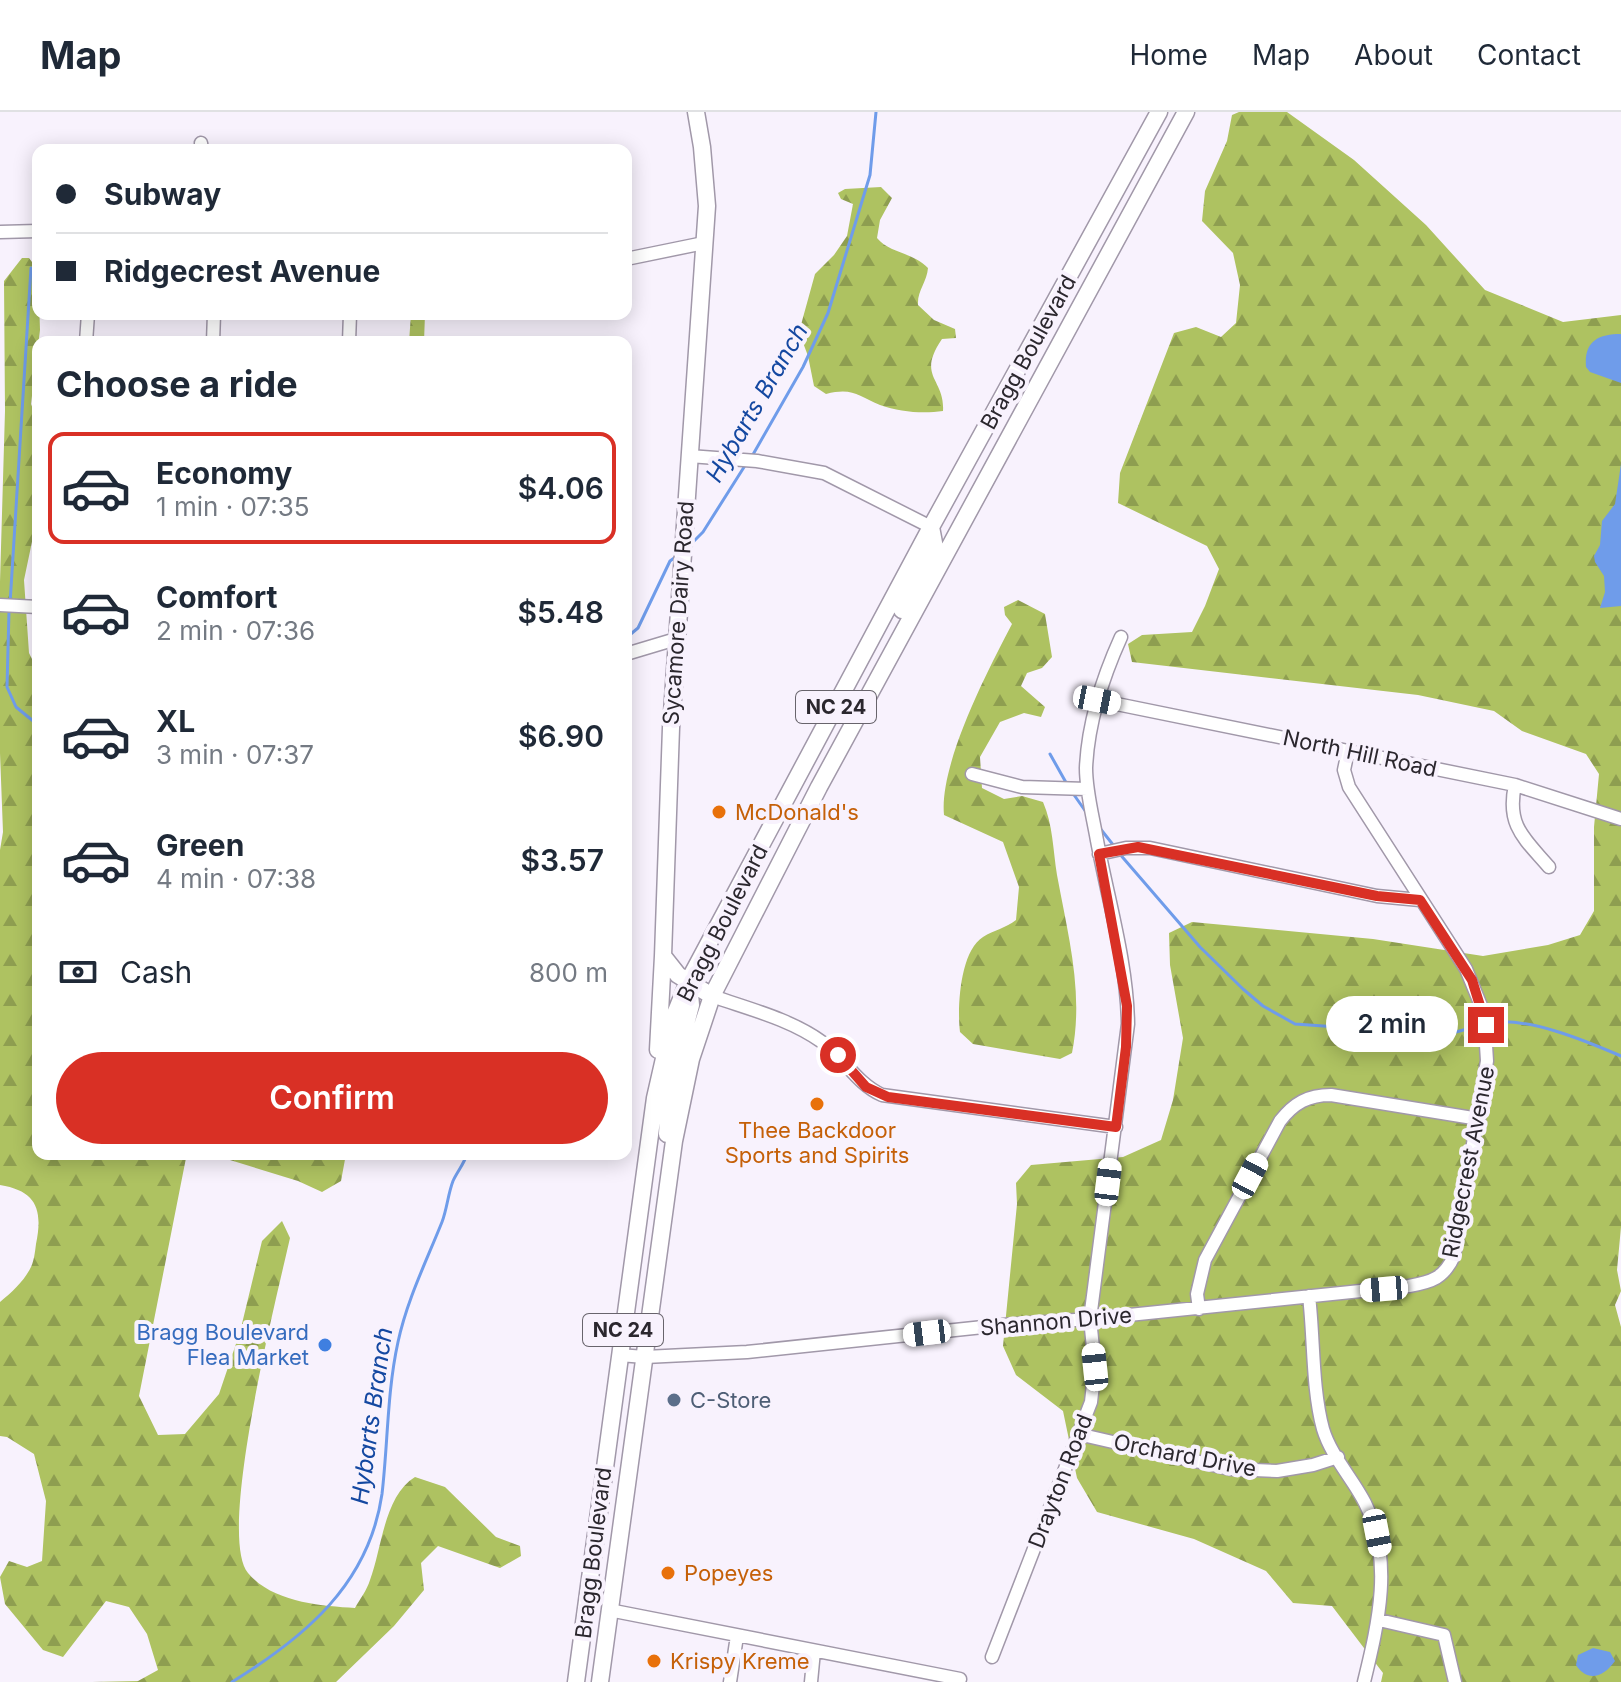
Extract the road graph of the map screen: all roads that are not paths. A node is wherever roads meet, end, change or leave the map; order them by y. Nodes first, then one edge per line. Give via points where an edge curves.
1 (696, 112) edge
2 (1159, 112) edge
3 (1186, 112) edge
4 (32, 231) edge
5 (0, 232) edge
6 (704, 243) junction
7 (632, 258) edge
8 (1042, 325) junction
9 (999, 452) junction
10 (689, 456) junction
11 (931, 527) junction
12 (0, 605) edge
13 (32, 607) edge
14 (1121, 637) dead end
15 (676, 639) junction
16 (632, 652) edge
17 (1097, 700) junction
18 (856, 720) junction
19 (1348, 751) junction
20 (972, 774) dead end
21 (1515, 785) junction
22 (1087, 789) junction
23 (1621, 819) edge
24 (1099, 854) junction
25 (1549, 867) dead end
26 (1420, 900) junction
27 (663, 956) junction
28 (688, 982) junction
29 (712, 996) junction
30 (655, 1098) junction
31 (1479, 1119) junction
32 (1116, 1127) junction
33 (666, 1196) junction
34 (1442, 1276) joint
35 (1309, 1296) junction
36 (1199, 1309) junction
37 (1090, 1319) junction
38 (619, 1355) junction
39 (645, 1357) junction
40 (1078, 1434) junction
41 (1338, 1457) junction
42 (609, 1610) junction
43 (1379, 1620) junction
44 (737, 1636) junction
45 (814, 1651) junction
46 (992, 1657) dead end
47 (928, 1678) edge
48 (960, 1679) dead end
49 (576, 1682) edge
50 (600, 1682) edge
51 (730, 1682) edge
52 (811, 1682) edge
53 (1364, 1682) edge
54 (1455, 1682) edge

1 - 6 main road, Sycamore Dairy Road via 705,176
2 - 8 main road, Bragg Boulevard / NC 24
3 - 9 main road, Bragg Boulevard / NC 24
4 - 5 street
6 - 7 street
6 - 10 main road, Sycamore Dairy Road
8 - 9 main road via 1042,345 993,441
8 - 11 main road, Bragg Boulevard / NC 24
9 - 18 main road, Bragg Boulevard / NC 24
10 - 11 street via 824,473
10 - 15 main road, Sycamore Dairy Road
11 - 18 main road via 935,548 855,700
11 - 28 main road, Bragg Boulevard / NC 24
12 - 13 street
14 - 17 street, Drayton Road
15 - 16 street
15 - 27 main road, Sycamore Dairy Road
17 - 19 street, North Hill Road
17 - 22 street, Drayton Road
18 - 29 main road, Bragg Boulevard / NC 24
19 - 21 street, North Hill Road
19 - 26 street, Ridgecrest Avenue via 1344,770 1349,787
20 - 22 street via 1022,787
21 - 23 street, North Hill Road
21 - 25 street via 1516,827
22 - 24 street, Drayton Road
24 - 26 street via 1150,848 1377,896
24 - 32 street, Drayton Road via 1127,1006
26 - 31 street, Ridgecrest Avenue via 1466,969 1484,1013 1487,1061
27 - 28 main road
27 - 30 main road, Sycamore Dairy Road
28 - 29 main road
28 - 30 main road, Bragg Boulevard / NC 24 via 673,1019
28 - 33 main road via 691,1005 670,1085
29 - 32 street via 809,1034 838,1055 866,1087 882,1095
29 - 33 main road, Bragg Boulevard / NC 24 via 691,1059
30 - 38 main road, Bragg Boulevard / NC 24
31 - 34 street, Ridgecrest Avenue via 1454,1256
31 - 36 street via 1331,1095 1297,1104 1280,1121 1205,1260
32 - 37 street, Drayton Road
33 - 39 main road, Bragg Boulevard / NC 24
34 - 35 street, Shannon Drive via 1409,1286
35 - 36 street, Shannon Drive
35 - 41 street via 1322,1426
36 - 37 street, Shannon Drive
37 - 39 street, Shannon Drive
37 - 40 street, Drayton Road via 1095,1378
38 - 39 street, Shannon Drive
38 - 49 main road, Bragg Boulevard / NC 24
39 - 42 main road, Bragg Boulevard / NC 24
40 - 41 street, Orchard Drive via 1230,1469 1277,1471
40 - 46 street, Drayton Road
41 - 43 street via 1377,1533
42 - 44 street
42 - 50 main road, Bragg Boulevard / NC 24
43 - 53 street
43 - 54 street via 1444,1635
44 - 45 street
44 - 51 street
45 - 47 street
45 - 52 street
47 - 48 street

